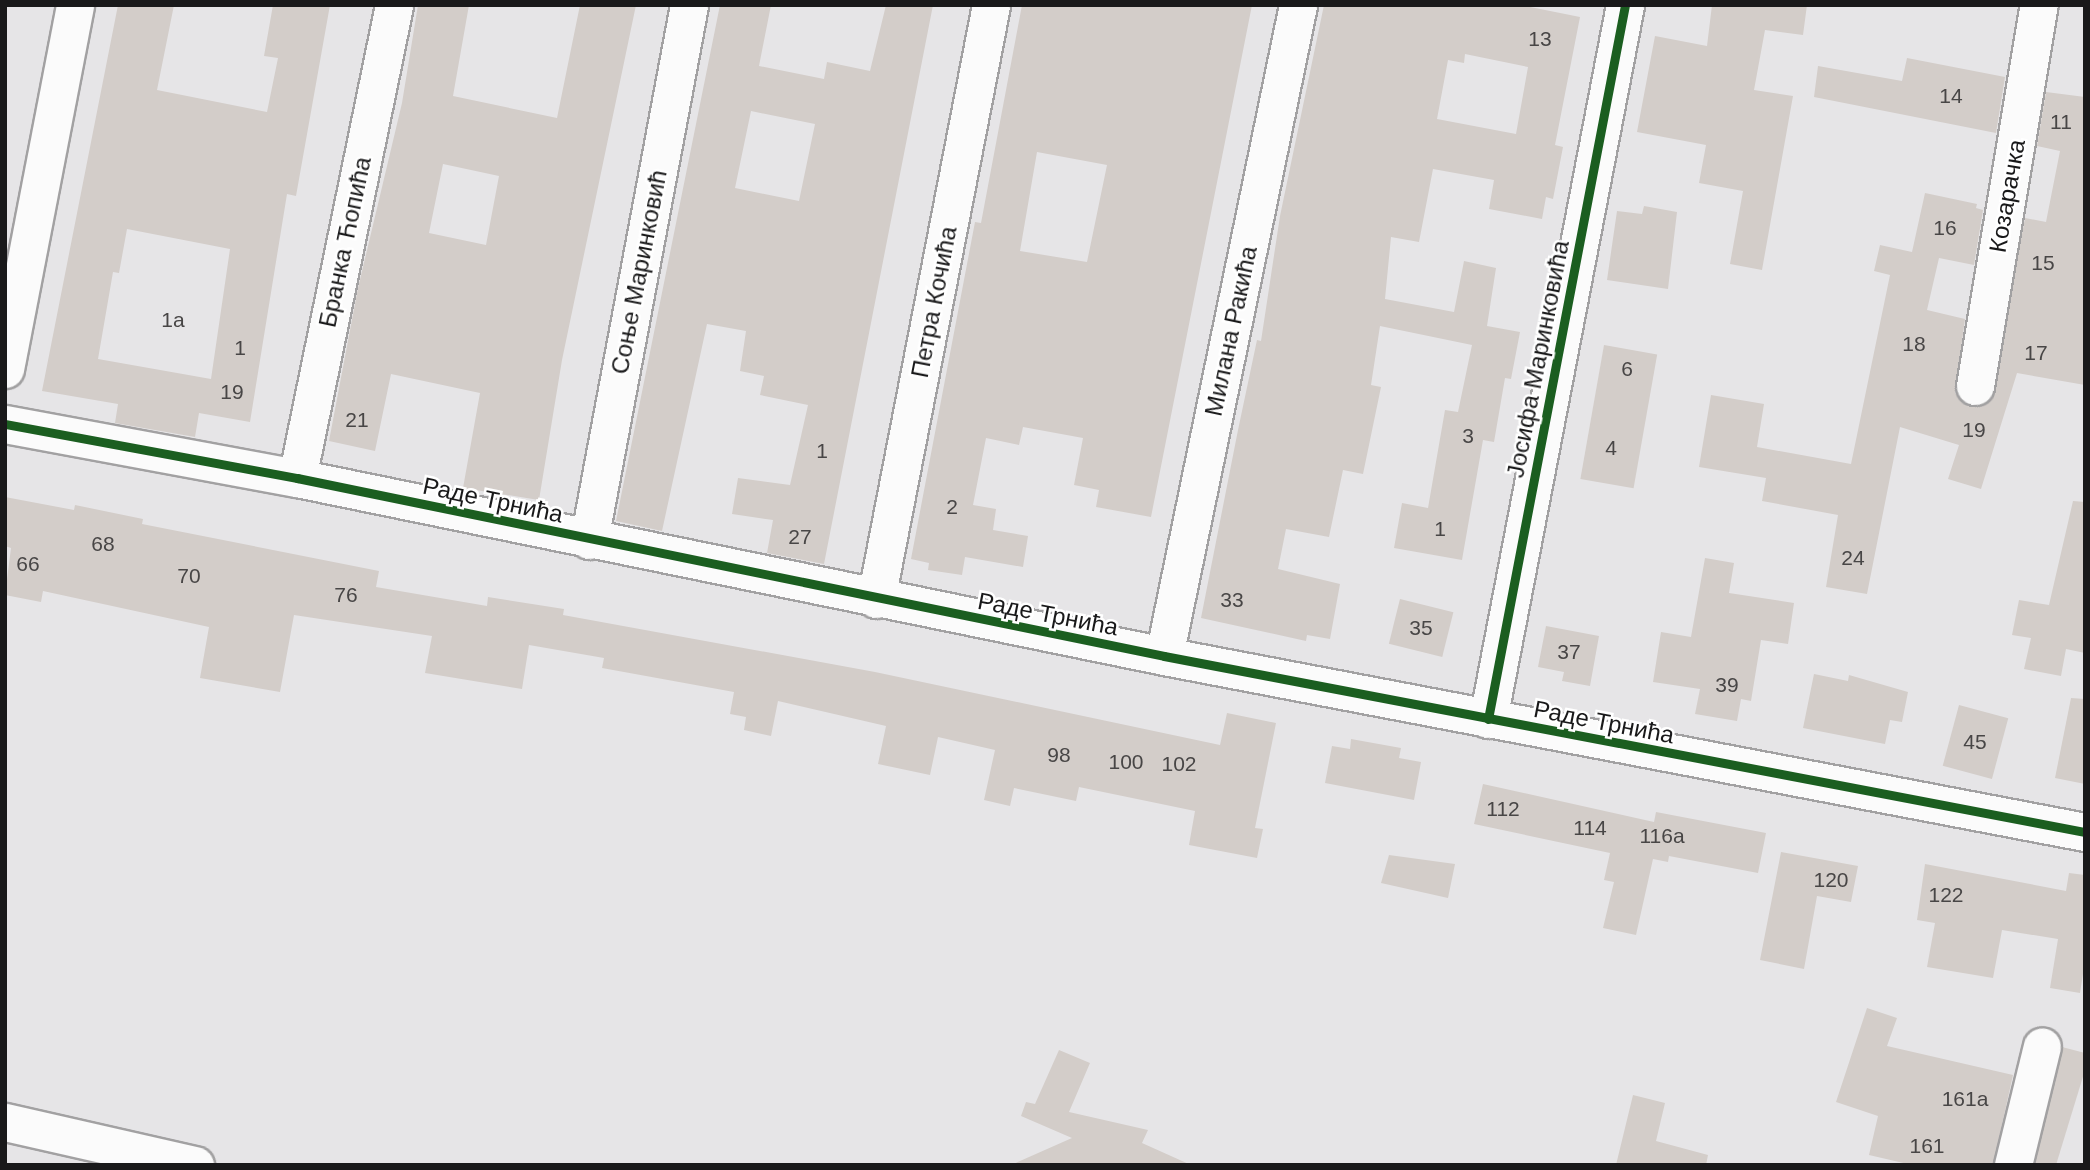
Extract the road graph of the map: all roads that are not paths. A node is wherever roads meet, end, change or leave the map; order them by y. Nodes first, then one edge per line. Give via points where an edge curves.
1 (75, 5) edge
2 (394, 5) edge
3 (689, 5) edge
4 (991, 5) edge
5 (1298, 5) edge
6 (1625, 5) edge
7 (2039, 5) edge
8 (5, 369) edge
9 (1975, 386) dead end
10 (5, 424) edge
11 (297, 478) junction
12 (589, 540) junction
13 (876, 599) junction
14 (1164, 656) junction
15 (1488, 719) junction
16 (2085, 832) edge
17 (2042, 1046) dead end
18 (5, 1122) edge
19 (195, 1165) edge
20 (2013, 1165) edge

1 - 8 street
2 - 11 street, Бранка Ћопића
3 - 12 street, Соње Маринковић
4 - 13 street, Петра Кочића
5 - 14 street, Милана Ракића
6 - 15 street, Јосифа Маринковића
7 - 9 street, Козарачка
10 - 11 street, Раде Трнића
11 - 12 street, Раде Трнића
12 - 13 street, Раде Трнића
13 - 14 street, Раде Трнића
14 - 15 street, Раде Трнића
15 - 16 street, Раде Трнића
17 - 20 street
18 - 19 street

